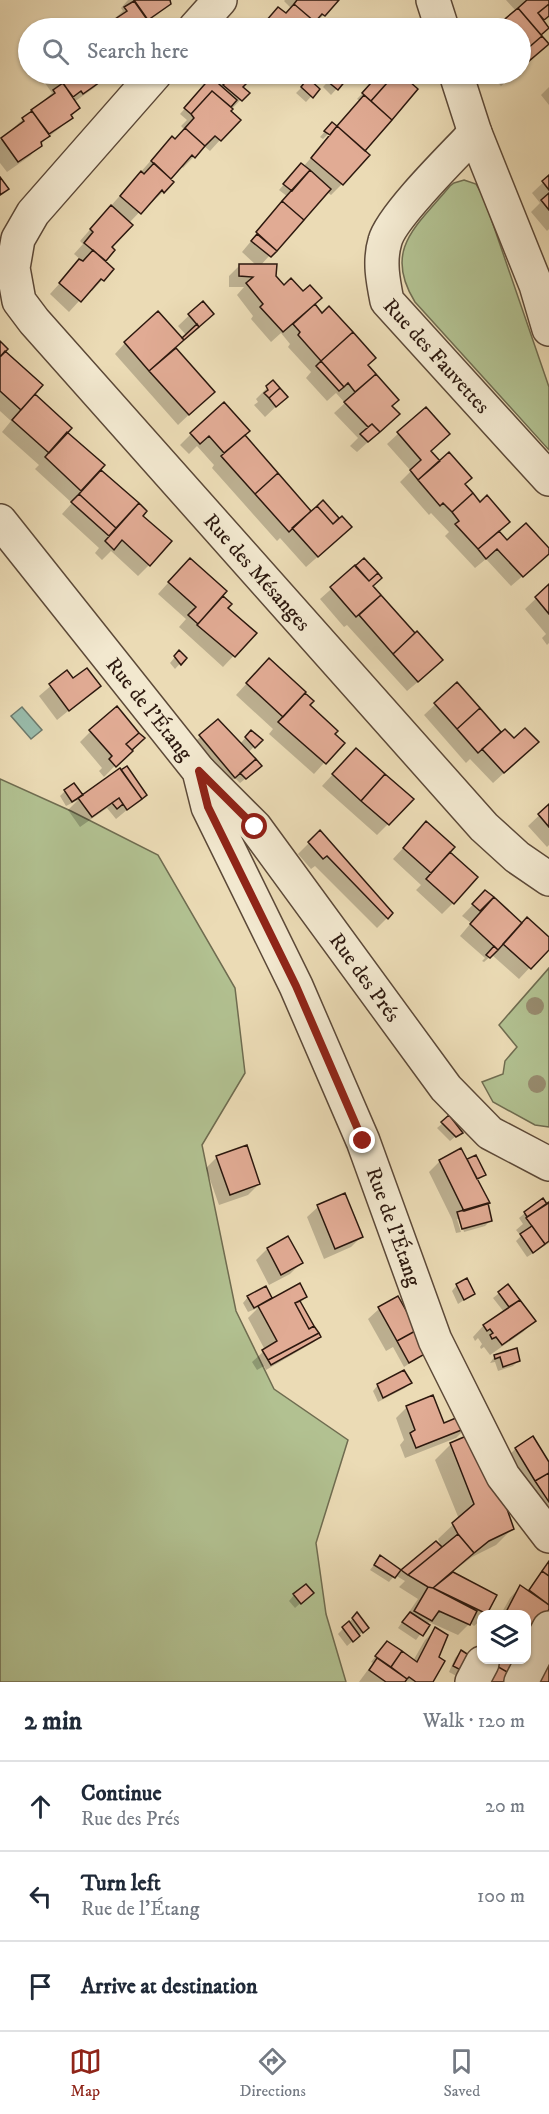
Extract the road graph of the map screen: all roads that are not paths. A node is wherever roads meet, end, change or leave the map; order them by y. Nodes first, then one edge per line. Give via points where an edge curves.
1 (220, 0) edge
2 (433, 0) edge
3 (204, 18) edge
4 (439, 18) edge
5 (146, 84) edge
6 (459, 84) edge
7 (475, 133) junction
8 (9, 248) edge
9 (542, 280) edge
10 (549, 329) edge
11 (549, 479) edge
12 (0, 521) edge
13 (199, 771) junction
14 (549, 879) edge
15 (549, 1164) edge
16 (549, 1536) edge
17 (549, 1628) edge
18 (521, 1682) edge

1 - 3 street
2 - 4 street
5 - 8 street, Rue des Mésanges via 33,213
6 - 7 street
7 - 9 street
7 - 11 street, Rue des Fauvettes via 400,215 385,239 381,275 387,301
8 - 14 street, Rue des Mésanges via 19,301 34,321 484,827
9 - 10 street
12 - 13 street, Rue de l'Étang
13 - 15 street, Rue des Prés via 255,827 446,1088 490,1133
13 - 16 street, Rue de l'Étang via 208,807 296,986 363,1141 435,1340 503,1476
17 - 18 street

